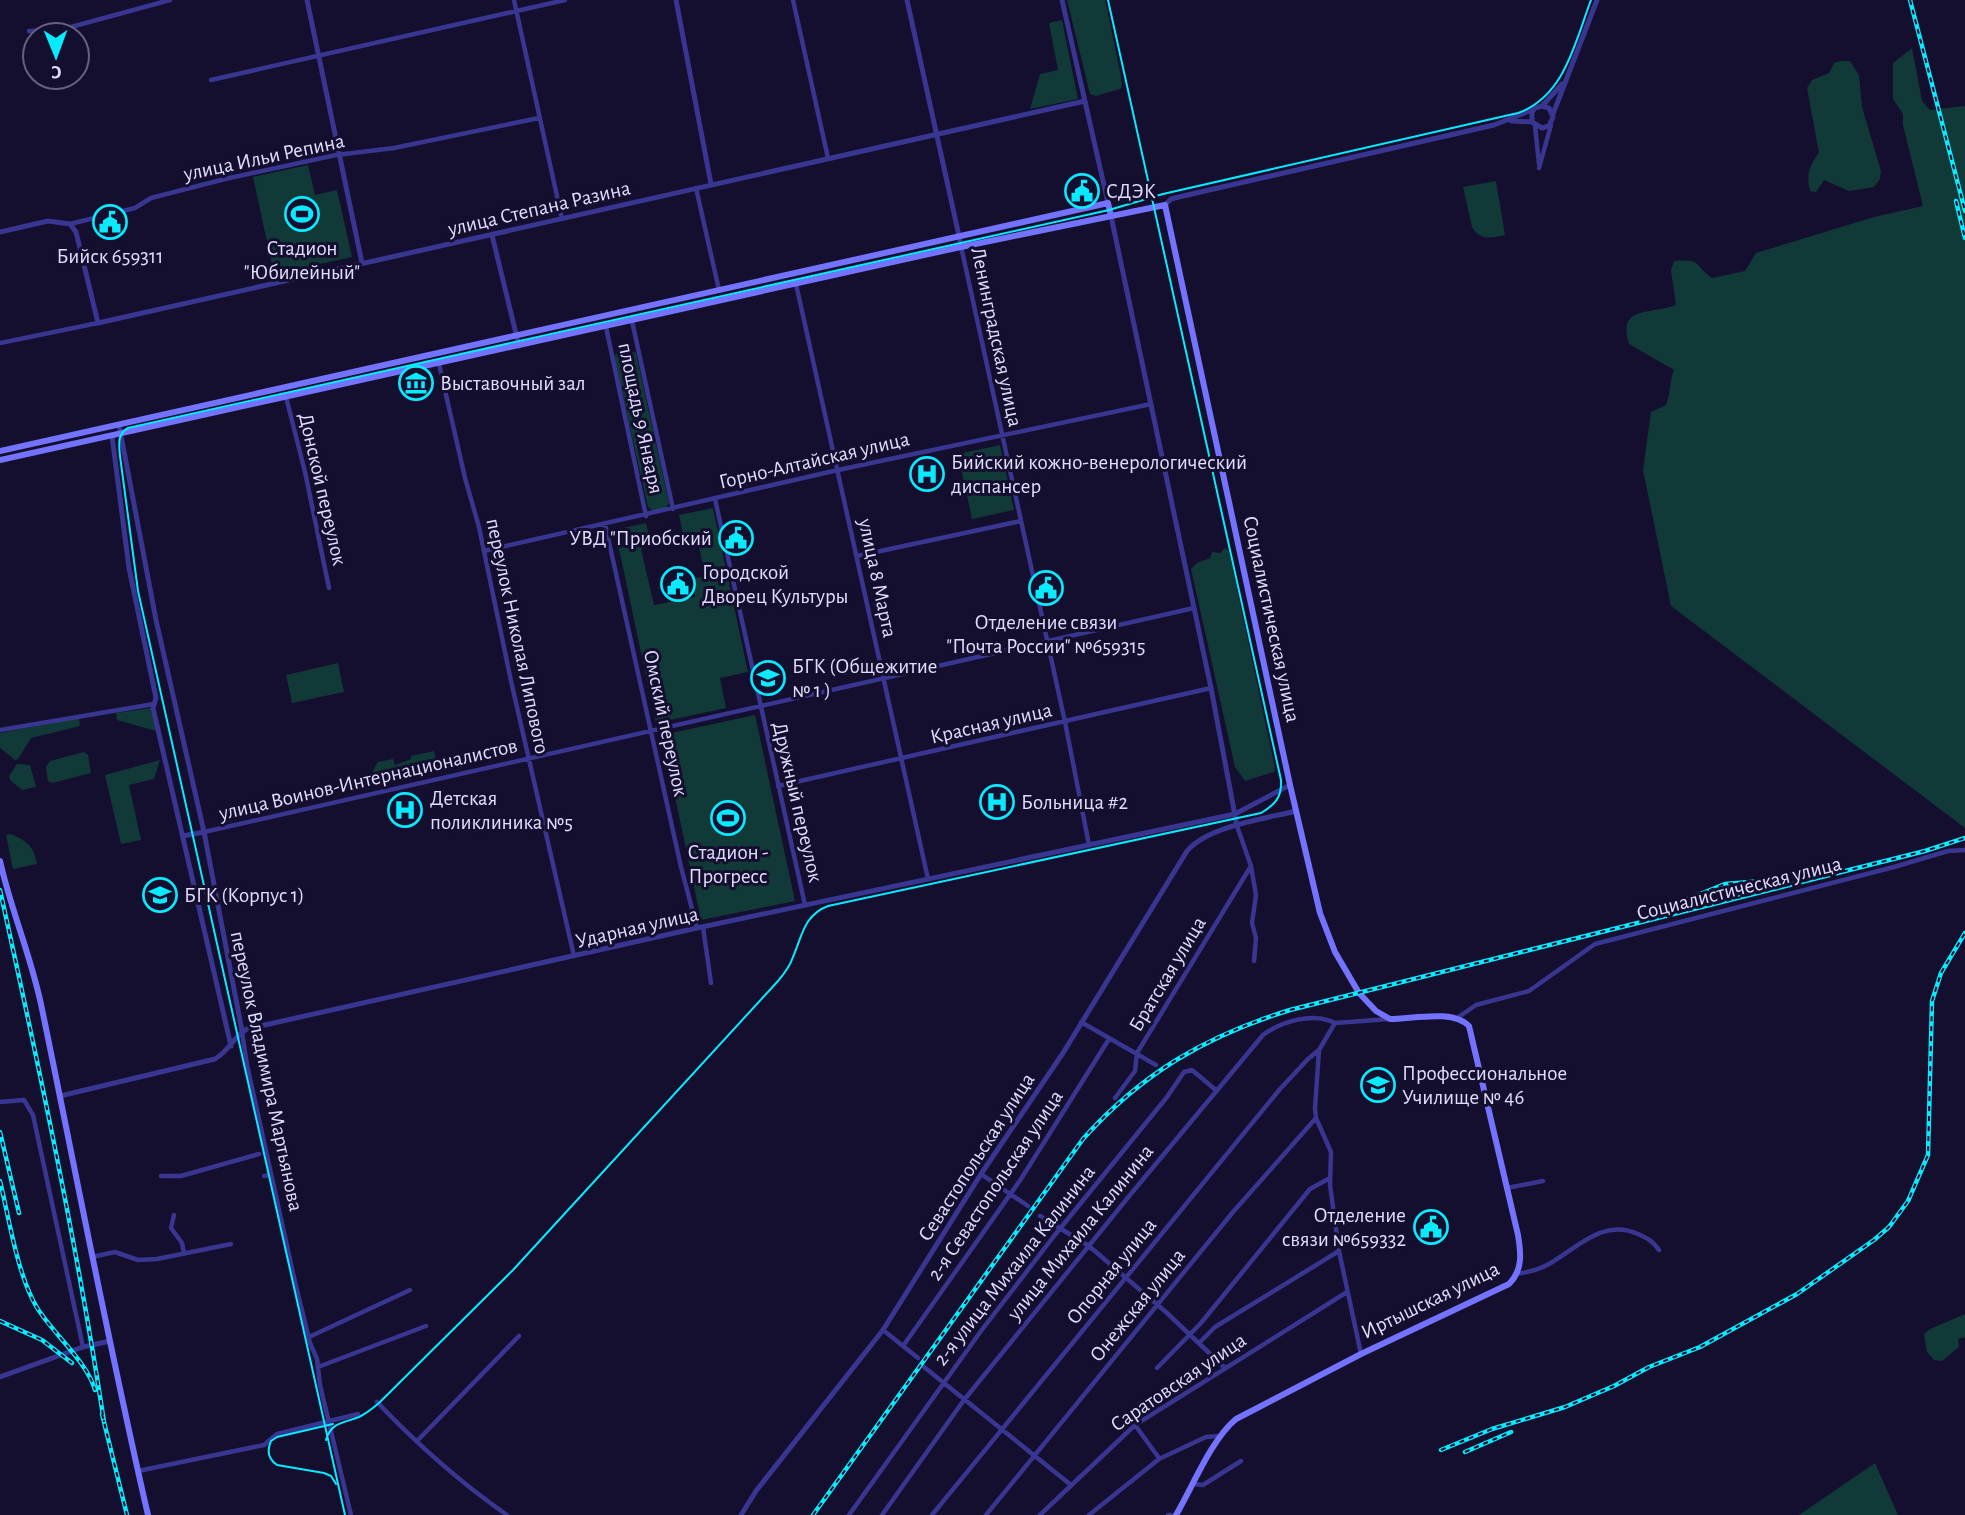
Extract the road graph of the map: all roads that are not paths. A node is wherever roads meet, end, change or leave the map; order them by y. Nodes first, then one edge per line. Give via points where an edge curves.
1 (170, 0) edge
2 (307, 0) edge
3 (514, 0) edge
4 (565, 0) edge
5 (676, 0) edge
6 (793, 0) edge
7 (907, 0) edge
8 (1062, 0) edge
9 (1597, 0) edge
10 (516, 11) junction
11 (91, 22) edge
12 (319, 56) junction
13 (211, 80) dead end
14 (1564, 81) junction
15 (1085, 101) junction
16 (1542, 106) junction
17 (1534, 109) junction
18 (1553, 114) junction
19 (540, 118) junction
20 (1508, 121) junction
21 (1551, 123) junction
22 (1533, 124) junction
23 (936, 133) junction
24 (341, 155) junction
25 (828, 158) junction
26 (711, 184) junction
27 (696, 188) junction
28 (1108, 203) junction
29 (1165, 205) junction
30 (1111, 216) junction
31 (562, 219) junction
32 (70, 224) junction
33 (0, 232) edge
34 (492, 235) junction
35 (959, 236) junction
36 (961, 247) junction
37 (362, 263) junction
38 (794, 273) junction
39 (796, 284) junction
40 (719, 290) junction
41 (632, 321) junction
42 (98, 323) junction
43 (606, 327) junction
44 (516, 335) junction
45 (0, 343) edge
46 (519, 346) junction
47 (436, 354) junction
48 (439, 363) junction
49 (286, 397) junction
50 (1151, 404) junction
51 (120, 425) junction
52 (121, 434) junction
53 (1002, 434) junction
54 (113, 436) junction
55 (49, 440) junction
56 (51, 449) junction
57 (0, 451) edge
58 (0, 460) edge
59 (838, 470) junction
60 (715, 499) junction
61 (673, 509) junction
62 (646, 516) junction
63 (1021, 521) junction
64 (605, 524) junction
65 (484, 551) junction
66 (857, 556) junction
67 (329, 587) dead end
68 (1194, 608) junction
69 (1048, 642) junction
70 (884, 679) junction
71 (1211, 688) junction
72 (154, 704) junction
73 (761, 708) junction
74 (1065, 722) junction
75 (0, 730) edge
76 (653, 732) junction
77 (529, 758) junction
78 (901, 760) junction
79 (1290, 785) junction
80 (778, 786) junction
81 (1296, 811) junction
82 (1235, 814) junction
83 (1237, 826) junction
84 (204, 832) junction
85 (183, 836) junction
86 (1089, 845) junction
87 (1965, 850) edge
88 (0, 861) edge
89 (1251, 866) junction
90 (928, 879) junction
91 (805, 906) junction
92 (700, 928) junction
93 (574, 957) junction
94 (1254, 961) dead end
95 (711, 983) dead end
96 (1457, 1018) junction
97 (1390, 1019) junction
98 (1082, 1022) junction
99 (1335, 1023) junction
100 (242, 1031) junction
101 (1109, 1039) junction
102 (232, 1047) junction
103 (1319, 1050) junction
104 (1137, 1053) junction
105 (1156, 1065) dead end
106 (1217, 1091) junction
107 (60, 1096) junction
108 (1115, 1098) dead end
109 (0, 1102) edge
110 (1316, 1118) junction
111 (259, 1154) dead end
112 (981, 1174) junction
113 (271, 1175) junction
114 (161, 1176) dead end
115 (264, 1176) dead end
116 (1330, 1178) junction
117 (1543, 1181) dead end
118 (1507, 1188) junction
119 (1010, 1193) junction
120 (1028, 1206) dead end
121 (174, 1215) dead end
122 (1040, 1216) dead end
123 (1060, 1229) junction
124 (231, 1244) dead end
125 (1089, 1246) junction
126 (1659, 1250) dead end
127 (1339, 1251) junction
128 (184, 1253) junction
129 (92, 1257) junction
130 (1517, 1274) junction
131 (1126, 1278) junction
132 (410, 1290) dead end
133 (1348, 1292) junction
134 (1158, 1305) junction
135 (426, 1326) dead end
136 (883, 1330) junction
137 (1189, 1334) junction
138 (519, 1336) dead end
139 (309, 1337) junction
140 (110, 1340) junction
141 (1199, 1343) junction
142 (903, 1346) junction
143 (82, 1347) junction
144 (1361, 1354) junction
145 (918, 1358) dead end
146 (318, 1367) junction
147 (924, 1367) dead end
148 (1225, 1367) junction
149 (1157, 1368) dead end
150 (0, 1377) edge
151 (944, 1382) junction
152 (964, 1400) junction
153 (377, 1402) dead end
154 (358, 1414) dead end
155 (329, 1422) junction
156 (1135, 1425) junction
157 (1001, 1429) junction
158 (1221, 1436) junction
159 (418, 1440) junction
160 (1033, 1456) junction
161 (1159, 1459) junction
162 (1241, 1461) dead end
163 (138, 1471) junction
164 (1071, 1485) junction
165 (1194, 1485) junction
166 (148, 1515) edge
167 (351, 1515) edge
168 (507, 1515) edge
169 (741, 1515) edge
170 (849, 1515) edge
171 (882, 1515) edge
172 (932, 1515) edge
173 (986, 1515) edge
174 (1040, 1515) edge
175 (1089, 1515) edge
176 (1172, 1515) edge

1 - 11 street
2 - 12 street
3 - 10 street
4 - 10 street
5 - 26 street
6 - 25 street
7 - 23 street, Ленинградская улица
8 - 15 street
9 - 14 street
10 - 12 street
10 - 19 street
12 - 13 street
12 - 24 street
14 - 16 street
14 - 18 street
15 - 23 street, улица Степана Разина
15 - 28 street
16 - 17 street
16 - 18 street
17 - 20 street
17 - 22 street
18 - 21 street
19 - 24 street, улица Ильи Репина
19 - 31 street
20 - 22 street
20 - 29 street via 1183,195
21 - 22 street via 1545,128
21 - 22 street via 1539,168
23 - 25 street, улица Степана Разина
23 - 35 street, Ленинградская улица
24 - 32 street, улица Ильи Репина via 225,179
24 - 37 street
25 - 26 street, улица Степана Разина
26 - 27 street, улица Степана Разина
27 - 31 street, улица Степана Разина
27 - 40 street
28 - 30 main road
28 - 35 main road
29 - 30 main road
29 - 79 main road, Социалистическая улица
30 - 36 main road
30 - 50 street
31 - 34 street, улица Степана Разина
32 - 33 street, улица Ильи Репина via 48,221
32 - 42 street via 76,232
34 - 37 street, улица Степана Разина
34 - 44 street
35 - 36 street, Ленинградская улица
35 - 38 main road
36 - 39 main road
36 - 53 street, Ленинградская улица
37 - 42 street, улица Степана Разина
38 - 39 main road
38 - 40 main road
39 - 41 main road
39 - 59 street, улица 8 Марта
40 - 44 main road
41 - 43 main road
41 - 61 street, площадь 9 Января
42 - 45 street, улица Степана Разина
43 - 46 main road
43 - 62 street, площадь 9 Января
44 - 46 street
44 - 47 main road
46 - 48 main road
47 - 48 main road
47 - 51 main road
48 - 49 main road
48 - 65 street, переулок Николая Липового
49 - 52 main road
49 - 67 street, Донской переулок
50 - 53 street, Горно-Алтайская улица
50 - 68 street
51 - 52 street, переулок Владимира Мартьянова
51 - 55 main road
52 - 54 main road
52 - 84 street, переулок Владимира Мартьянова via 156,621
53 - 59 street, Горно-Алтайская улица
53 - 63 street, Ленинградская улица
54 - 56 main road
54 - 72 street
55 - 56 main road
55 - 57 main road
56 - 58 main road
59 - 60 street, Горно-Алтайская улица
59 - 66 street, улица 8 Марта
60 - 61 street, Горно-Алтайская улица
60 - 73 street, Дружный переулок
61 - 62 street, Горно-Алтайская улица
62 - 64 street, Горно-Алтайская улица
63 - 66 street
63 - 69 street, Ленинградская улица
64 - 65 street, Горно-Алтайская улица
64 - 76 street, Омский переулок
65 - 77 street, переулок Николая Липового
66 - 70 street, улица 8 Марта
68 - 69 street, улица Воинов-Интернационалистов
68 - 71 street
69 - 70 street, улица Воинов-Интернационалистов
69 - 74 street, Ленинградская улица
70 - 73 street, улица Воинов-Интернационалистов
70 - 78 street, улица 8 Марта
71 - 74 street, Красная улица
71 - 82 street
72 - 75 street
72 - 85 street
73 - 76 street, улица Воинов-Интернационалистов
73 - 80 street, Дружный переулок
74 - 78 street, Красная улица
74 - 86 street, Ленинградская улица
76 - 77 street, улица Воинов-Интернационалистов
76 - 92 street, Омский переулок via 681,867
77 - 84 street, улица Воинов-Интернационалистов
77 - 93 street, переулок Николая Липового
78 - 80 street, Красная улица
78 - 90 street, улица 8 Марта
79 - 81 main road, Социалистическая улица
79 - 82 street, Ударная улица
80 - 91 street, Дружный переулок
81 - 83 street, Севастопольская улица
81 - 97 main road, Социалистическая улица via 1320,913 1335,952 1359,993
82 - 83 street
82 - 86 street, Ударная улица
83 - 89 street
83 - 98 street, Севастопольская улица via 1214,831 1191,846
84 - 85 street
84 - 100 street, переулок Владимира Мартьянова
85 - 102 street
86 - 90 street, Ударная улица
87 - 96 street, Социалистическая улица via 1948,850 1595,944 1529,991 1476,1005
88 - 107 main road via 34,974
89 - 94 street via 1256,899
89 - 104 street, Братская улица
90 - 91 street, Ударная улица
91 - 92 street, Ударная улица
92 - 93 street, Ударная улица
92 - 95 street, Омский переулок
93 - 100 street, Ударная улица
96 - 97 main road, Социалистическая улица
96 - 118 main road via 1471,1031
97 - 99 street, Социалистическая улица
98 - 101 street
98 - 112 street, Севастопольская улица
99 - 103 street
99 - 106 street, улица Михаила Калинина via 1308,1018 1268,1032
100 - 102 street
100 - 113 street, переулок Владимира Мартьянова
101 - 104 street
101 - 119 street, 2-я Севастопольская улица
102 - 107 street via 215,1059
103 - 110 street
103 - 131 street, Опорная улица via 1280,1089
104 - 105 street
104 - 108 street, Братская улица via 1135,1071
106 - 123 street, 2-я улица Михаила Калинина via 1186,1070
106 - 125 street, улица Михаила Калинина
107 - 129 main road
109 - 143 street via 26,1101 33,1115
110 - 116 street via 1331,1152
110 - 134 street, Онежская улица
111 - 114 street via 181,1176
112 - 119 street
112 - 136 street, Севастопольская улица
113 - 115 street
113 - 139 street, переулок Владимира Мартьянова
116 - 127 street
116 - 137 street via 1310,1189
117 - 118 street
118 - 130 main road via 1521,1256
119 - 120 street
119 - 142 street, 2-я Севастопольская улица
121 - 128 street via 171,1228
122 - 123 street
123 - 125 street
123 - 151 street, 2-я улица Михаила Калинина
124 - 128 street
125 - 131 street
125 - 152 street, улица Михаила Калинина
126 - 130 street, Иртышская улица via 1636,1233 1611,1229 1542,1268
127 - 133 street
127 - 141 street via 1214,1327
128 - 129 street via 141,1261 115,1252
129 - 140 main road
130 - 144 main road, Иртышская улица via 1494,1292
131 - 134 street
131 - 157 street, Опорная улица
132 - 139 street
133 - 144 street
133 - 148 street, Саратовская улица
134 - 137 street
134 - 160 street, Онежская улица
135 - 146 street
136 - 142 street
136 - 169 street, Севастопольская улица
137 - 141 street
137 - 149 street
138 - 159 street
139 - 146 street, переулок Владимира Мартьянова
140 - 143 street
140 - 163 main road
141 - 148 street
142 - 145 street
143 - 150 street
144 - 158 main road, Иртышская улица via 1249,1411
146 - 155 street, переулок Владимира Мартьянова
147 - 151 street
148 - 156 street, Саратовская улица
151 - 152 street
151 - 170 street, 2-я улица Михаила Калинина
152 - 157 street
152 - 171 street, улица Михаила Калинина
153 - 159 street
154 - 155 street
155 - 163 street via 275,1434 264,1445
155 - 167 street, переулок Владимира Мартьянова
156 - 161 street
156 - 164 street, Саратовская улица
157 - 160 street
157 - 172 street, Опорная улица
158 - 161 street, Иртышская улица via 1206,1437
158 - 165 main road, Иртышская улица
159 - 168 street via 479,1496
160 - 164 street
160 - 173 street, Онежская улица
161 - 175 street, Иртышская улица
162 - 165 street via 1203,1485
163 - 166 main road
164 - 174 street, Саратовская улица
165 - 176 main road, Иртышская улица

